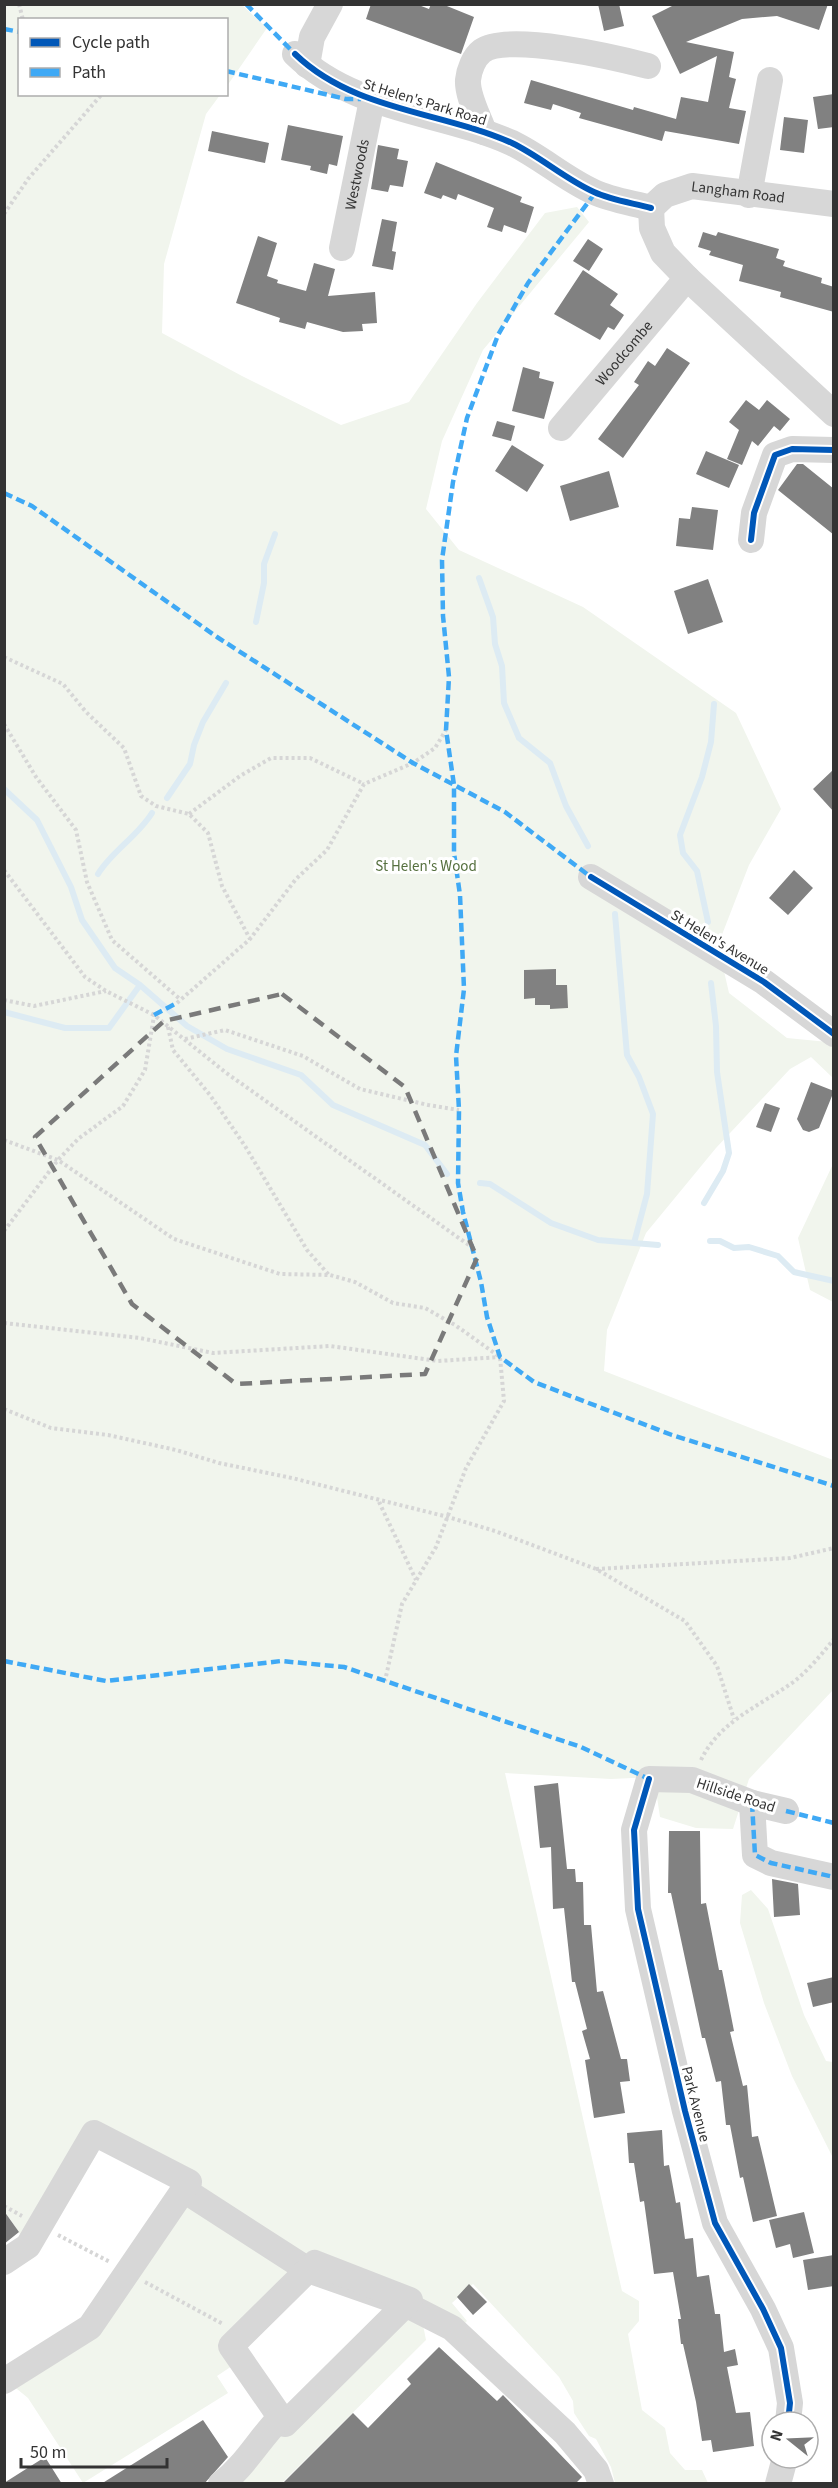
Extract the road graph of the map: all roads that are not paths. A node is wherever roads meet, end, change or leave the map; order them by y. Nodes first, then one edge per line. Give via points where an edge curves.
1 (330, 4) edge
2 (648, 66) dead end
3 (770, 80) dead end
4 (372, 100) junction
5 (484, 132) junction
6 (748, 195) junction
7 (834, 204) edge
8 (651, 208) junction
9 (342, 248) dead end
10 (687, 278) junction
11 (834, 414) edge
12 (561, 428) dead end
13 (834, 450) edge
14 (751, 540) dead end
15 (591, 877) dead end
16 (834, 1034) edge
17 (649, 1779) joint
18 (752, 1803) junction
19 (786, 1811) dead end
20 (834, 1877) edge
21 (184, 2190) junction
22 (4, 2262) edge
23 (308, 2270) junction
24 (405, 2304) junction
25 (4, 2381) edge
26 (789, 2410) edge
27 (280, 2418) junction
28 (221, 2484) edge
29 (601, 2484) edge

1 - 4 street, St Helen's Park Road via 301,59 337,84
2 - 5 street via 558,47 492,46 481,51 472,64 468,81
3 - 6 street
4 - 5 street, St Helen's Park Road
4 - 9 street, Westwoods
5 - 8 street, St Helen's Park Road via 514,144 595,193
6 - 7 street, Langham Road
6 - 8 street, Langham Road via 692,186 665,195
8 - 10 street via 652,228 663,253
10 - 11 street
10 - 12 street, Woodcombe
13 - 14 street via 792,449 775,455 754,513
15 - 16 street, St Helen's Avenue via 764,982
17 - 18 street, Hillside Road via 692,1780
17 - 26 street, Park Avenue via 634,1830 638,1909 715,2223 764,2309 781,2348
18 - 19 street, Hillside Road
18 - 20 street via 754,1855 771,1863
21 - 22 street via 189,2182 94,2133 28,2246
21 - 23 street
21 - 25 street via 90,2327
23 - 24 street via 315,2263 410,2301
23 - 27 street via 231,2346
24 - 27 street via 285,2424
24 - 29 street via 452,2328 565,2433 596,2470
27 - 28 street

